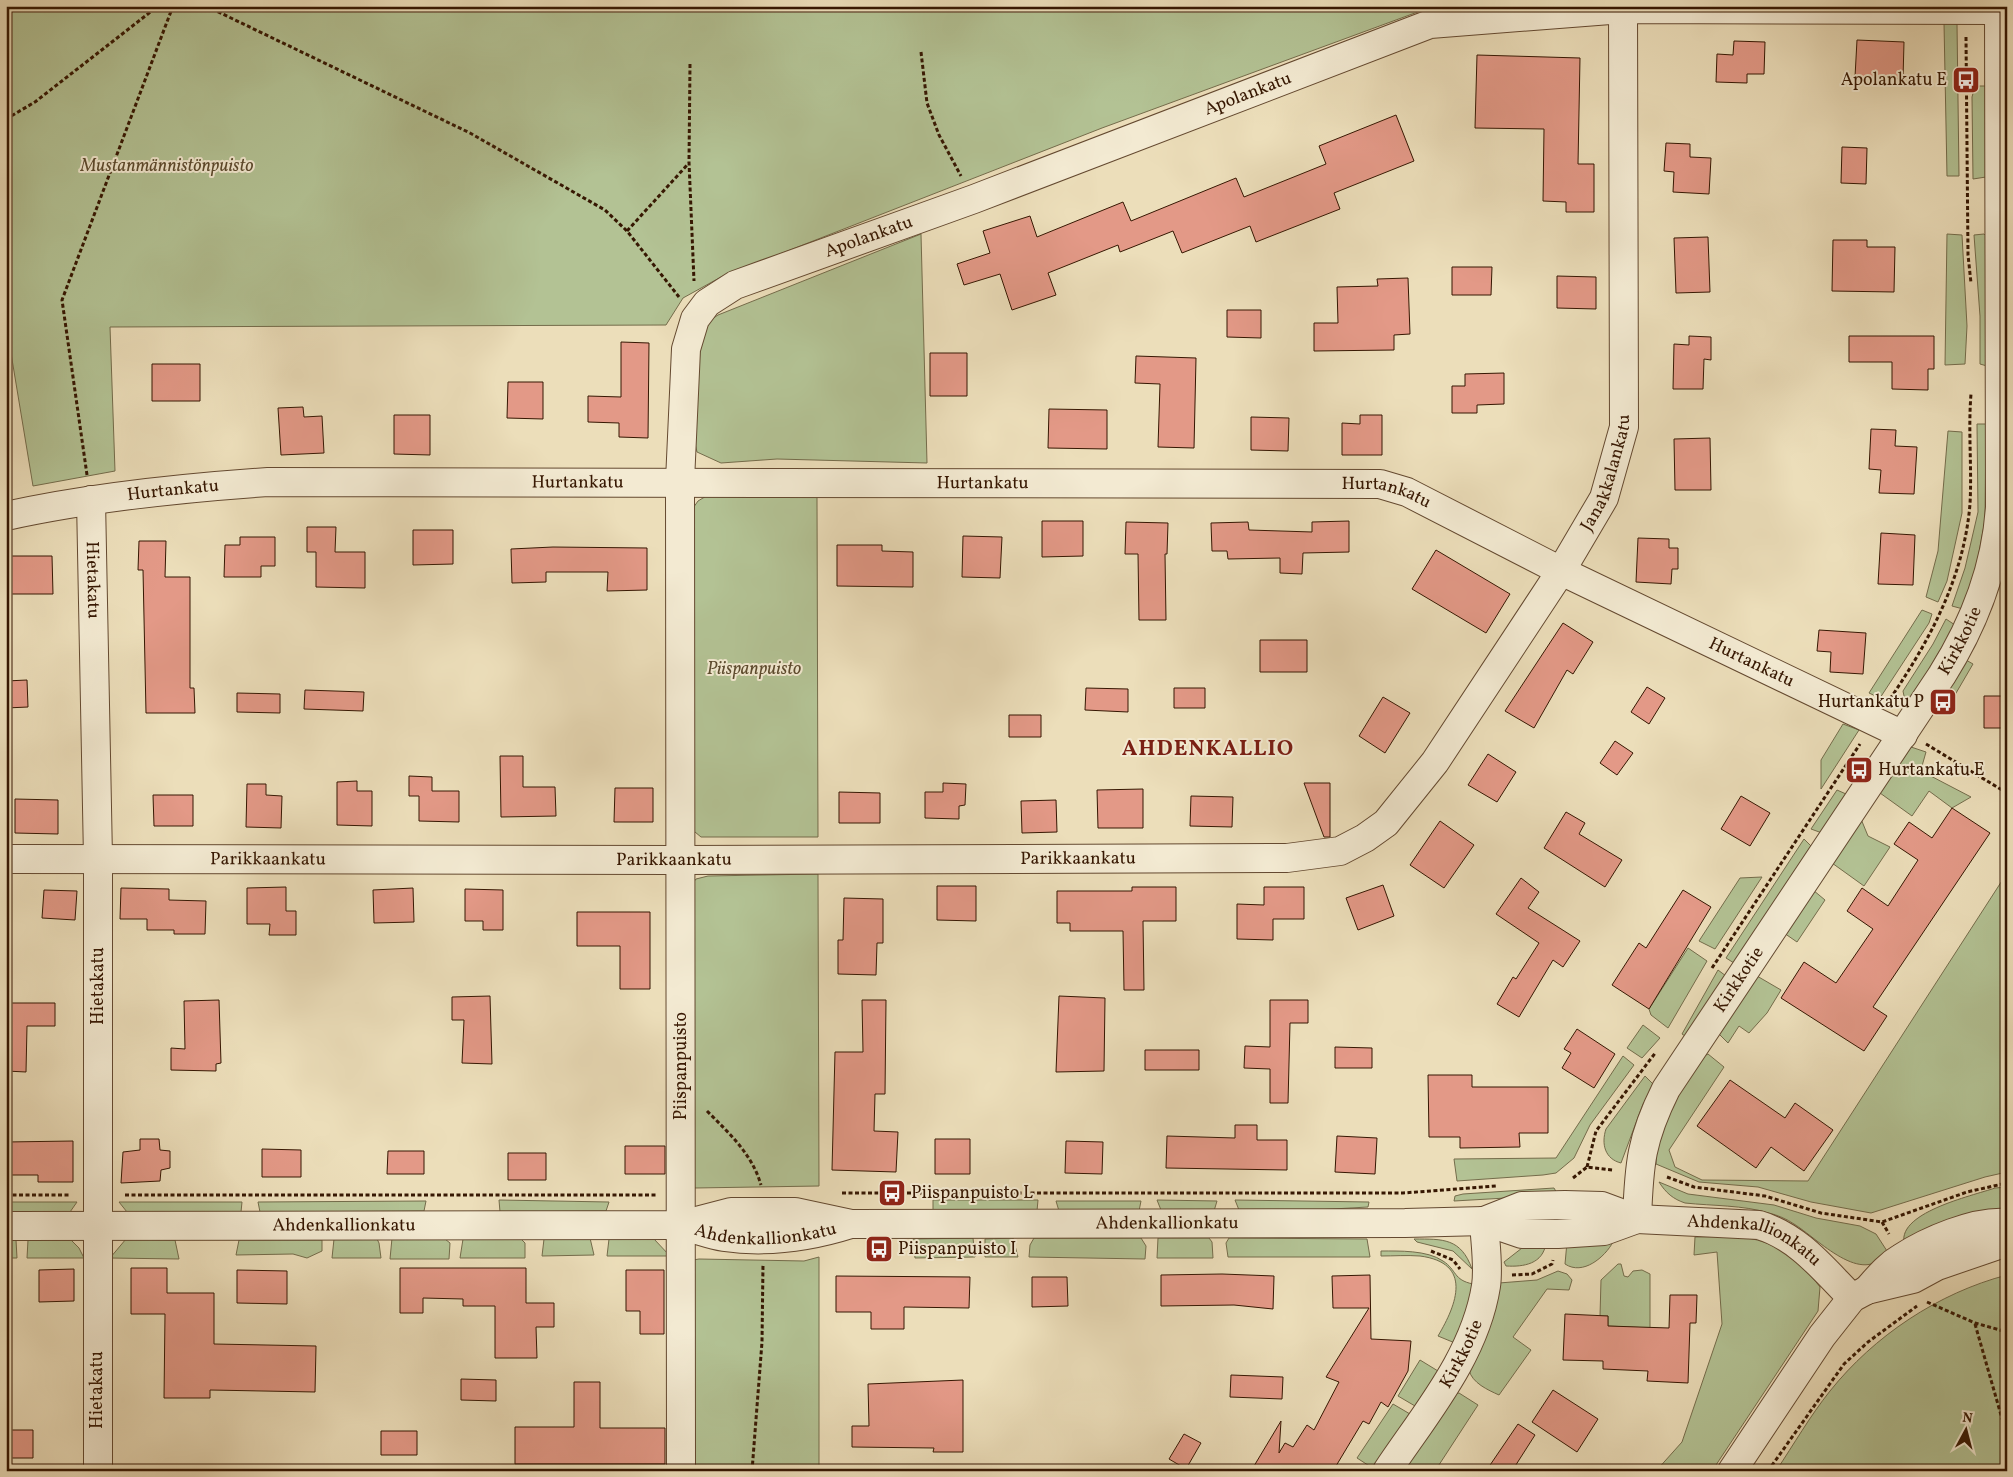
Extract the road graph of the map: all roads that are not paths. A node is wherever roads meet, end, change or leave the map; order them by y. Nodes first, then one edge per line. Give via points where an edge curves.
1 (1623, 8) edge
2 (1998, 8) edge
3 (680, 481) junction
4 (91, 500) junction
5 (6, 516) edge
6 (1561, 571) junction
7 (1910, 725) junction
8 (1340, 851) joint
9 (98, 858) junction
10 (6, 859) edge
11 (681, 860) junction
12 (1638, 1219) junction
13 (1484, 1221) junction
14 (2007, 1223) edge
15 (681, 1225) junction
16 (6, 1226) edge
17 (98, 1226) junction
18 (2007, 1242) edge
19 (1860, 1294) junction
20 (98, 1471) edge
21 (681, 1471) edge
22 (1387, 1471) edge
23 (1732, 1471) edge

1 - 2 street, Apolankatu
1 - 3 street, Apolankatu via 1430,24 974,199 735,285 707,303 695,319 686,349
1 - 6 street, Janakkalankatu via 1624,427 1604,498
2 - 7 street, Kirkkotie via 1998,531 1984,590 1970,624 1957,652
3 - 4 street, Hurtankatu via 268,482 184,488
3 - 6 street, Hurtankatu via 1380,484 1407,492
3 - 11 street, Piispanpuisto
4 - 5 street, Hurtankatu
4 - 9 street, Hietakatu
6 - 7 street, Hurtankatu via 1875,720
6 - 8 street, Janakkalankatu via 1435,762 1386,823
7 - 12 street, Kirkkotie via 1666,1089 1647,1130 1639,1173
8 - 11 street, Parikkaankatu via 1287,858
9 - 10 street, Parikkaankatu
9 - 11 street, Parikkaankatu
9 - 17 street, Hietakatu
11 - 15 street, Piispanpuisto
12 - 13 street, Ahdenkallionkatu via 1604,1231 1558,1234 1522,1234
12 - 19 street, Ahdenkallionkatu via 1742,1223 1776,1230
13 - 15 street, Ahdenkallionkatu via 850,1224 790,1238 723,1237
13 - 22 street, Kirkkotie via 1486,1284 1473,1335 1453,1372
14 - 19 street via 1992,1222 1970,1227 1909,1254 1887,1268
15 - 17 street, Ahdenkallionkatu
15 - 21 street, Piispanpuisto
16 - 17 street, Ahdenkallionkatu
17 - 20 street, Hietakatu
18 - 19 street via 1946,1263 1913,1279
19 - 23 street via 1822,1336

